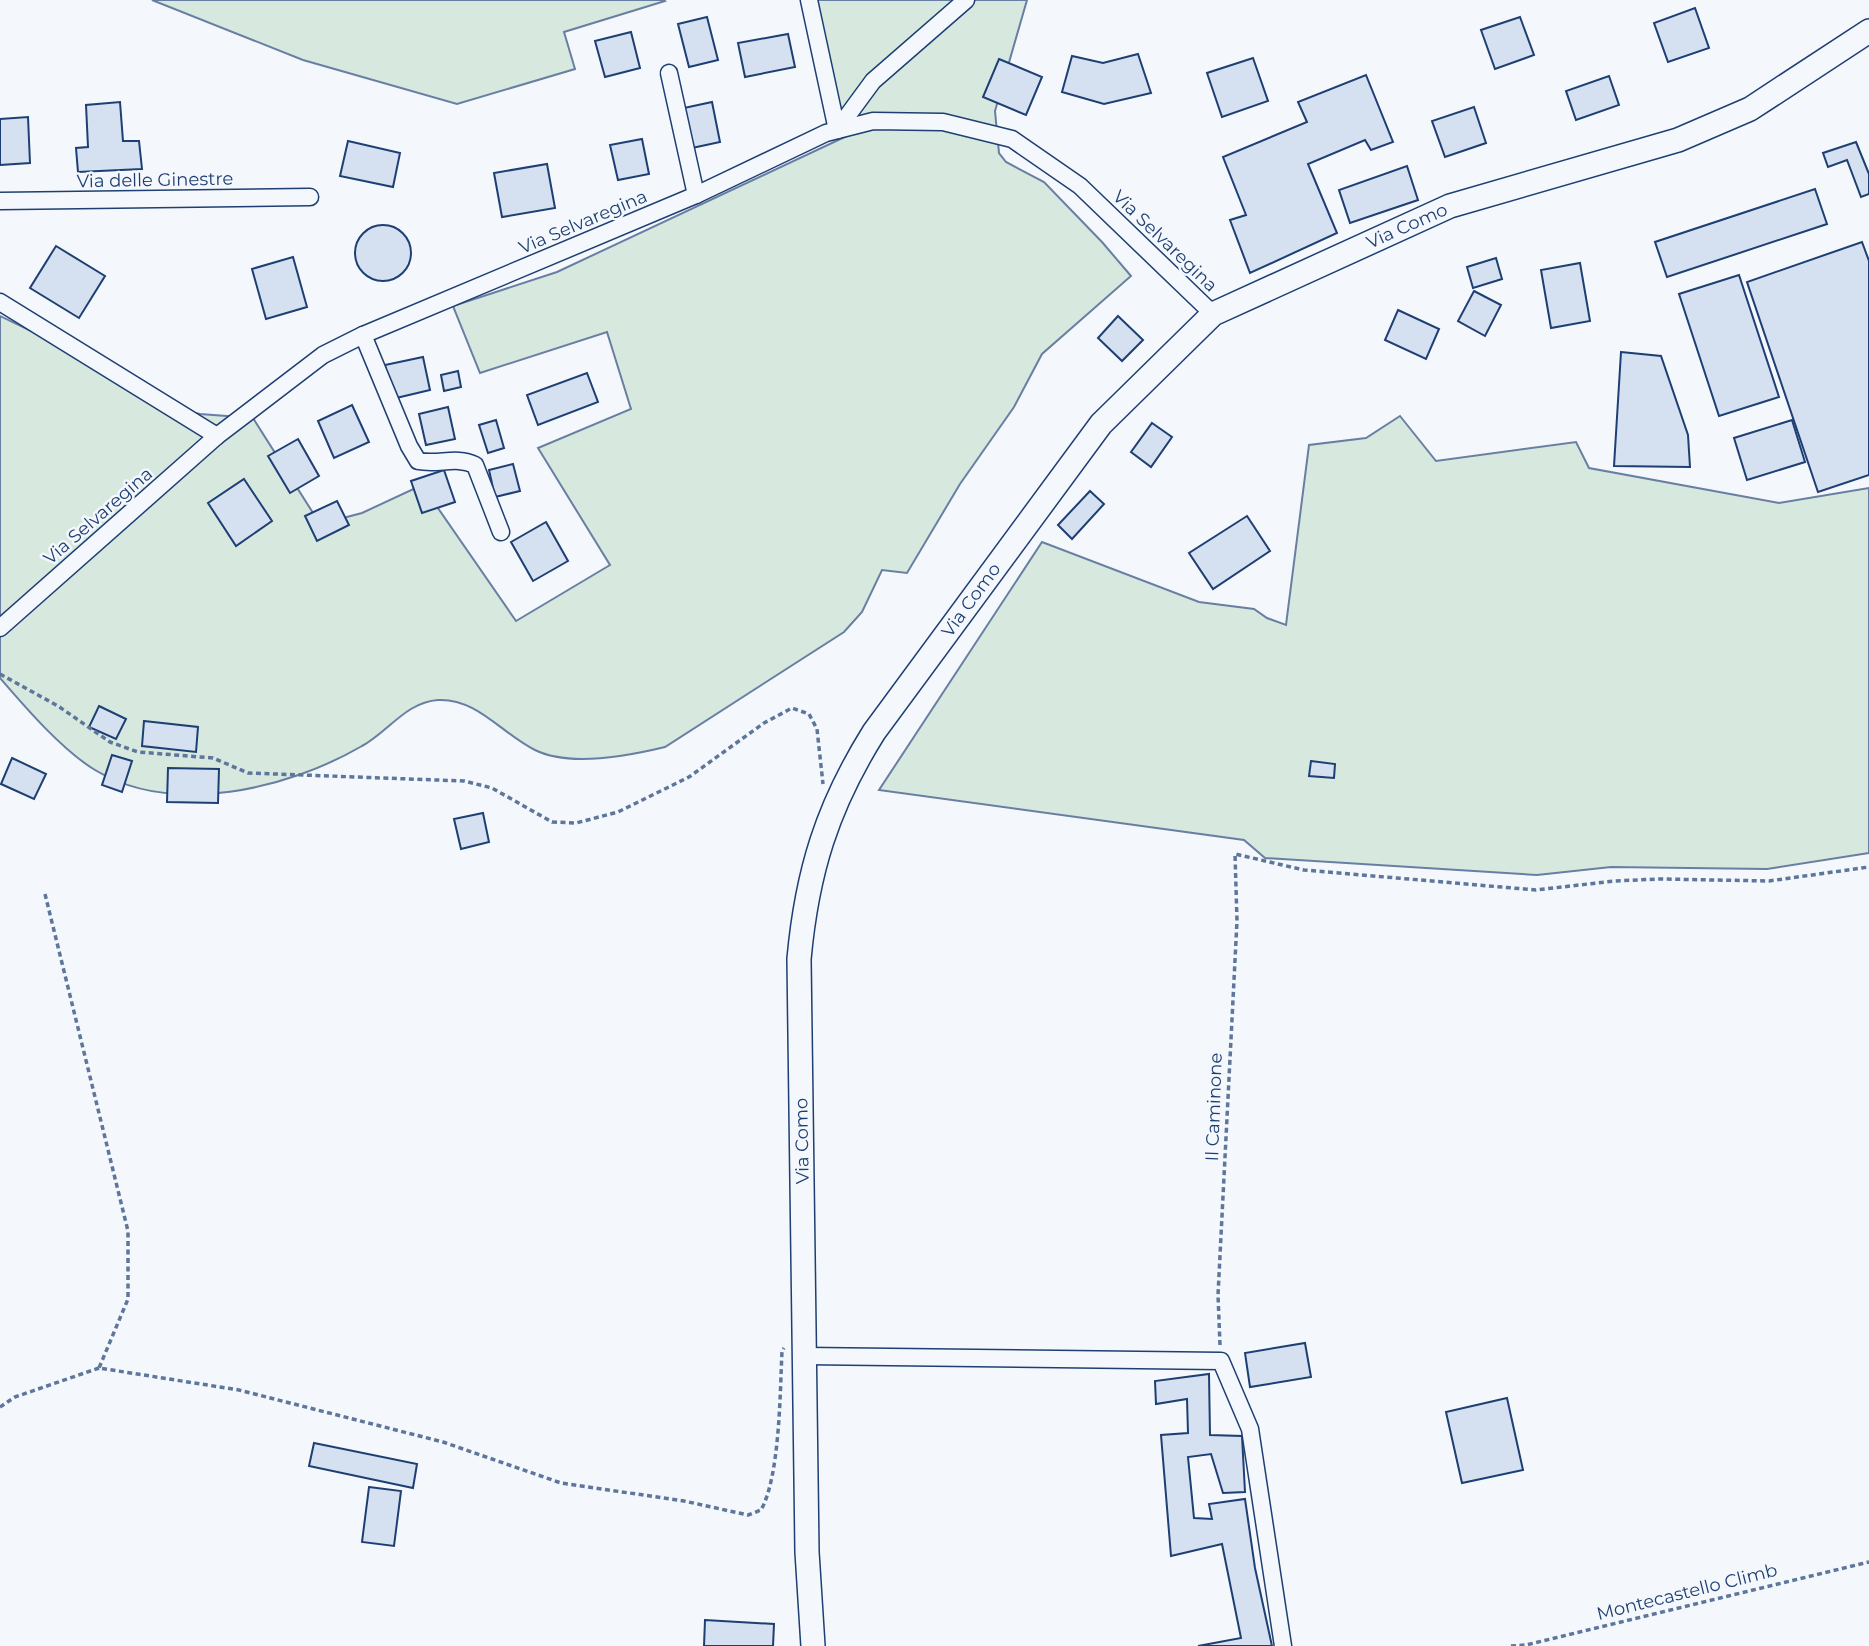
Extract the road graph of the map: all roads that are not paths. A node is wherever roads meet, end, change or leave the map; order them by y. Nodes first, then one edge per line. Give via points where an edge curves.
1 (809, 0) edge
2 (966, 0) edge
3 (1869, 31) edge
4 (668, 74) dead end
5 (837, 130) junction
6 (696, 195) junction
7 (310, 197) dead end
8 (0, 201) edge
9 (0, 302) edge
10 (1213, 314) junction
11 (363, 335) junction
12 (217, 436) junction
13 (501, 532) dead end
14 (0, 628) edge
15 (806, 1356) junction
16 (813, 1646) edge
17 (1283, 1646) edge

1 - 5 street
2 - 5 street via 873,81
3 - 10 main road, Via Como via 1750,109 1678,141 1450,206
4 - 6 street
5 - 6 street, Via Selvaregina
5 - 10 street, Via Selvaregina via 873,121 943,122 1012,139 1080,186
6 - 11 street, Via Selvaregina
7 - 8 street, Via delle Ginestre
9 - 12 street
10 - 15 main road, Via Como via 1101,424 874,732 838,797 813,867 799,959
11 - 12 street, Via Selvaregina via 323,355
11 - 13 street via 418,461 464,460 475,465
12 - 14 street, Via Selvaregina
15 - 16 main road, Via Como via 807,1552
15 - 17 street via 1221,1361 1250,1429

